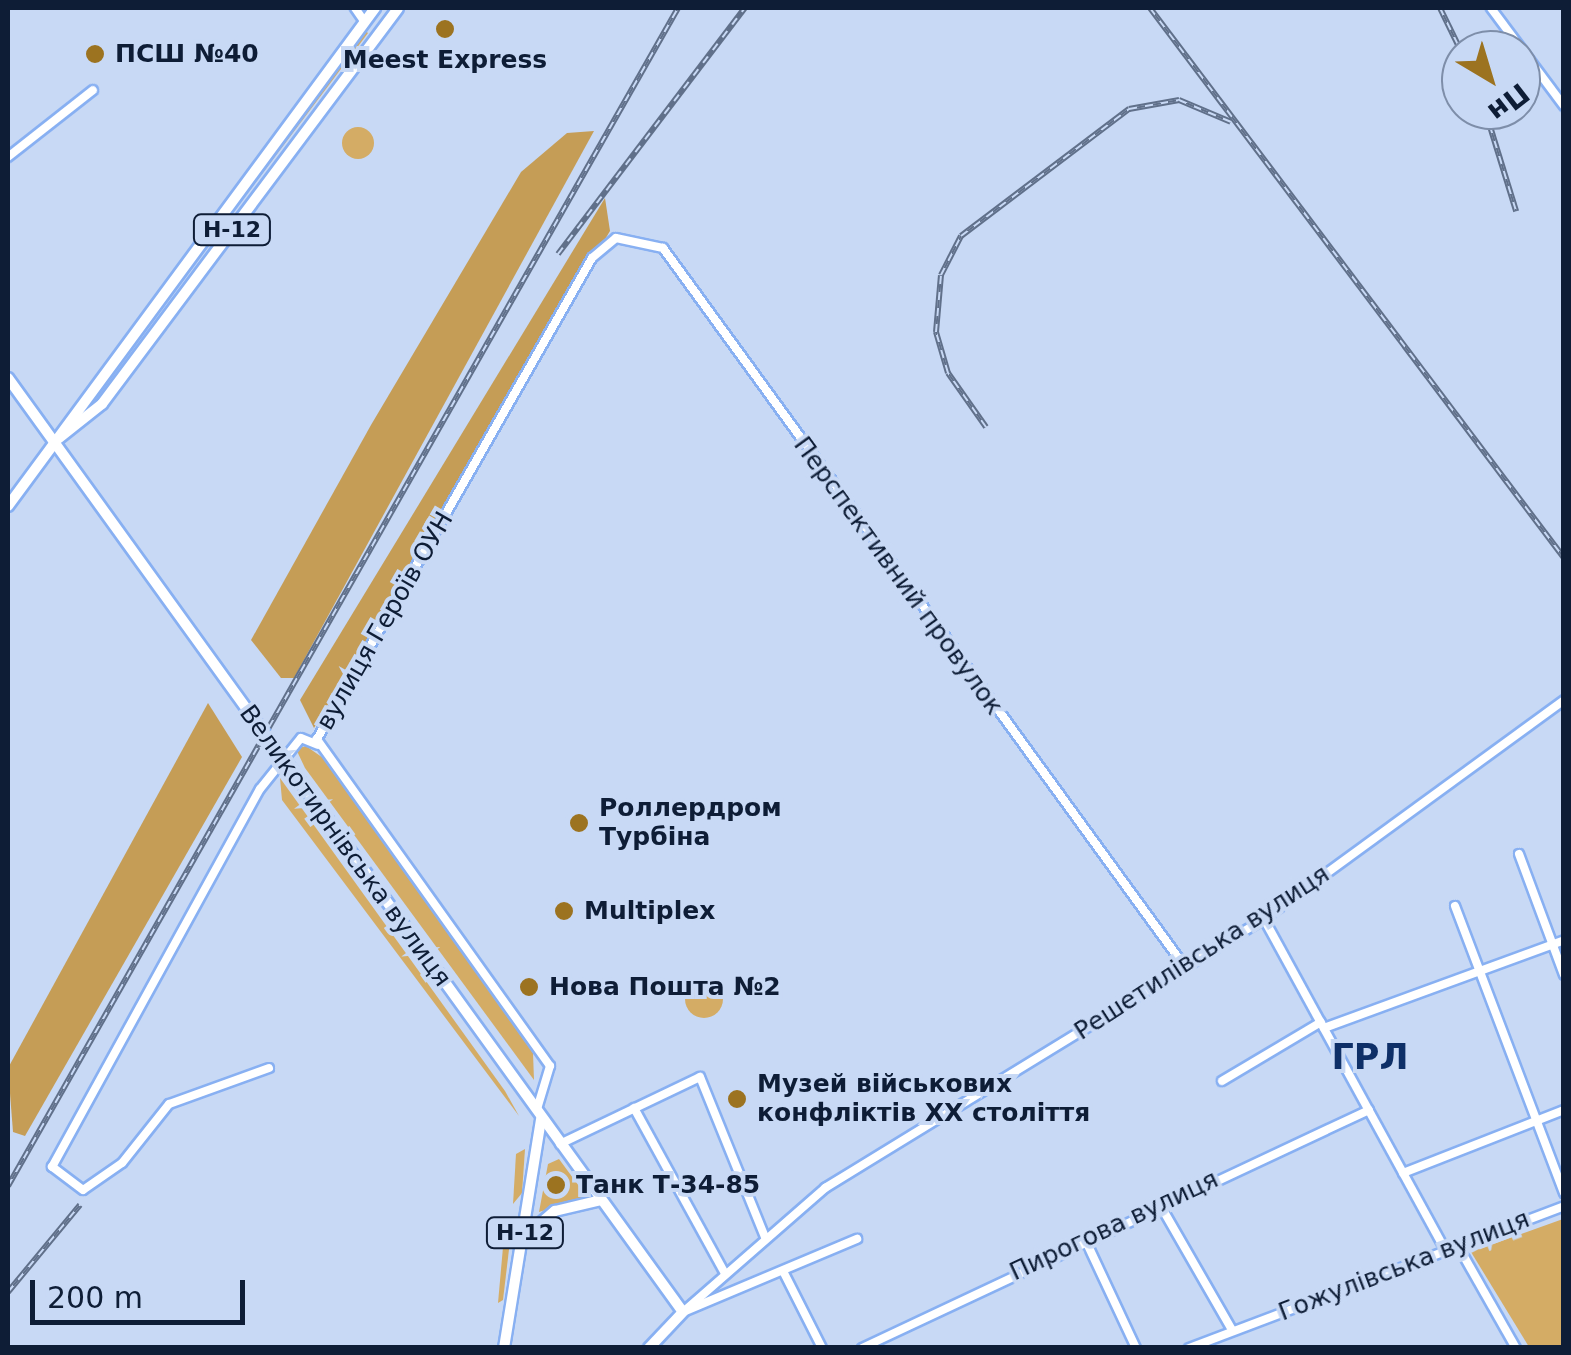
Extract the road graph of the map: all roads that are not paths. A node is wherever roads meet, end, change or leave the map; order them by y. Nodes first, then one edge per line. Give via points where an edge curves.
1 (355, 8) edge
2 (374, 8) edge
3 (398, 8) edge
4 (1491, 8) edge
5 (364, 22) junction
6 (378, 34) junction
7 (93, 90) dead end
8 (1564, 106) edge
9 (8, 157) edge
10 (592, 258) joint
11 (104, 367) junction
12 (8, 378) edge
13 (120, 379) junction
14 (53, 441) junction
15 (8, 506) edge
16 (1564, 700) edge
17 (318, 745) junction
18 (1519, 854) dead end
19 (1456, 906) dead end
20 (1264, 918) junction
21 (1564, 940) edge
22 (1552, 944) junction
23 (1185, 967) junction
24 (1479, 973) junction
25 (1564, 975) edge
26 (1322, 1025) junction
27 (268, 1068) dead end
28 (1222, 1081) dead end
29 (634, 1108) junction
30 (1368, 1110) junction
31 (1564, 1110) edge
32 (539, 1116) junction
33 (1536, 1121) junction
34 (560, 1144) junction
35 (1403, 1174) junction
36 (1564, 1194) edge
37 (600, 1200) junction
38 (1159, 1203) junction
39 (1564, 1206) edge
40 (765, 1237) junction
41 (1084, 1237) junction
42 (524, 1239) junction
43 (857, 1239) dead end
44 (1458, 1246) junction
45 (1446, 1251) junction
46 (724, 1272) junction
47 (784, 1272) junction
48 (683, 1312) junction
49 (1232, 1330) junction
50 (1212, 1343) edge
51 (504, 1348) edge
52 (649, 1348) edge
53 (822, 1348) edge
54 (862, 1348) edge
55 (1136, 1348) edge
56 (1189, 1348) edge
57 (1516, 1348) edge

1 - 5 street
2 - 5 main road, Н-12
3 - 6 main road, Н-12
4 - 8 street
5 - 6 main road
5 - 11 main road, Н-12
6 - 13 main road, Н-12
7 - 9 street
10 - 17 street, вулиця Героїв ОУН
10 - 23 street, Перспективний провулок via 616,238 664,248
11 - 13 main road
11 - 14 main road, Н-12
12 - 14 main road, Великотирнівська вулиця
13 - 14 main road, Н-12
14 - 15 main road
14 - 32 main road, Великотирнівська вулиця, bridge
16 - 20 street, Решетилівська вулиця
17 - 27 street via 301,738 230,841 52,1167 83,1190 122,1163 169,1104
17 - 32 street, вулиця Героїв ОУН via 550,1066
18 - 22 street
19 - 24 street
20 - 23 street, Решетилівська вулиця
20 - 26 street
21 - 22 street
22 - 24 street
22 - 25 street
23 - 40 street, Решетилівська вулиця via 858,1167
24 - 26 street
24 - 33 street
26 - 28 street
26 - 30 street
29 - 34 street
29 - 40 street via 700,1077
29 - 46 street
30 - 35 street
30 - 38 street, Пирогова вулиця
31 - 33 street
32 - 34 main road, Великотирнівська вулиця
32 - 42 main road, Н-12
33 - 35 street
33 - 36 street
34 - 37 main road, Великотирнівська вулиця
35 - 45 street
37 - 42 main road via 555,1211
37 - 48 main road, Великотирнівська вулиця
38 - 41 street, Пирогова вулиця
38 - 49 street
39 - 44 street, Гожулівська вулиця
40 - 46 street, Решетилівська вулиця
41 - 54 street, Пирогова вулиця
41 - 55 street
42 - 51 main road, Н-12
43 - 47 street
44 - 45 street, Гожулівська вулиця
44 - 57 street
45 - 49 street, Гожулівська вулиця
46 - 48 street, Решетилівська вулиця
47 - 48 street
47 - 53 street
48 - 52 main road, Решетилівська вулиця
49 - 50 street, Гожулівська вулиця
50 - 56 street, Гожулівська вулиця

